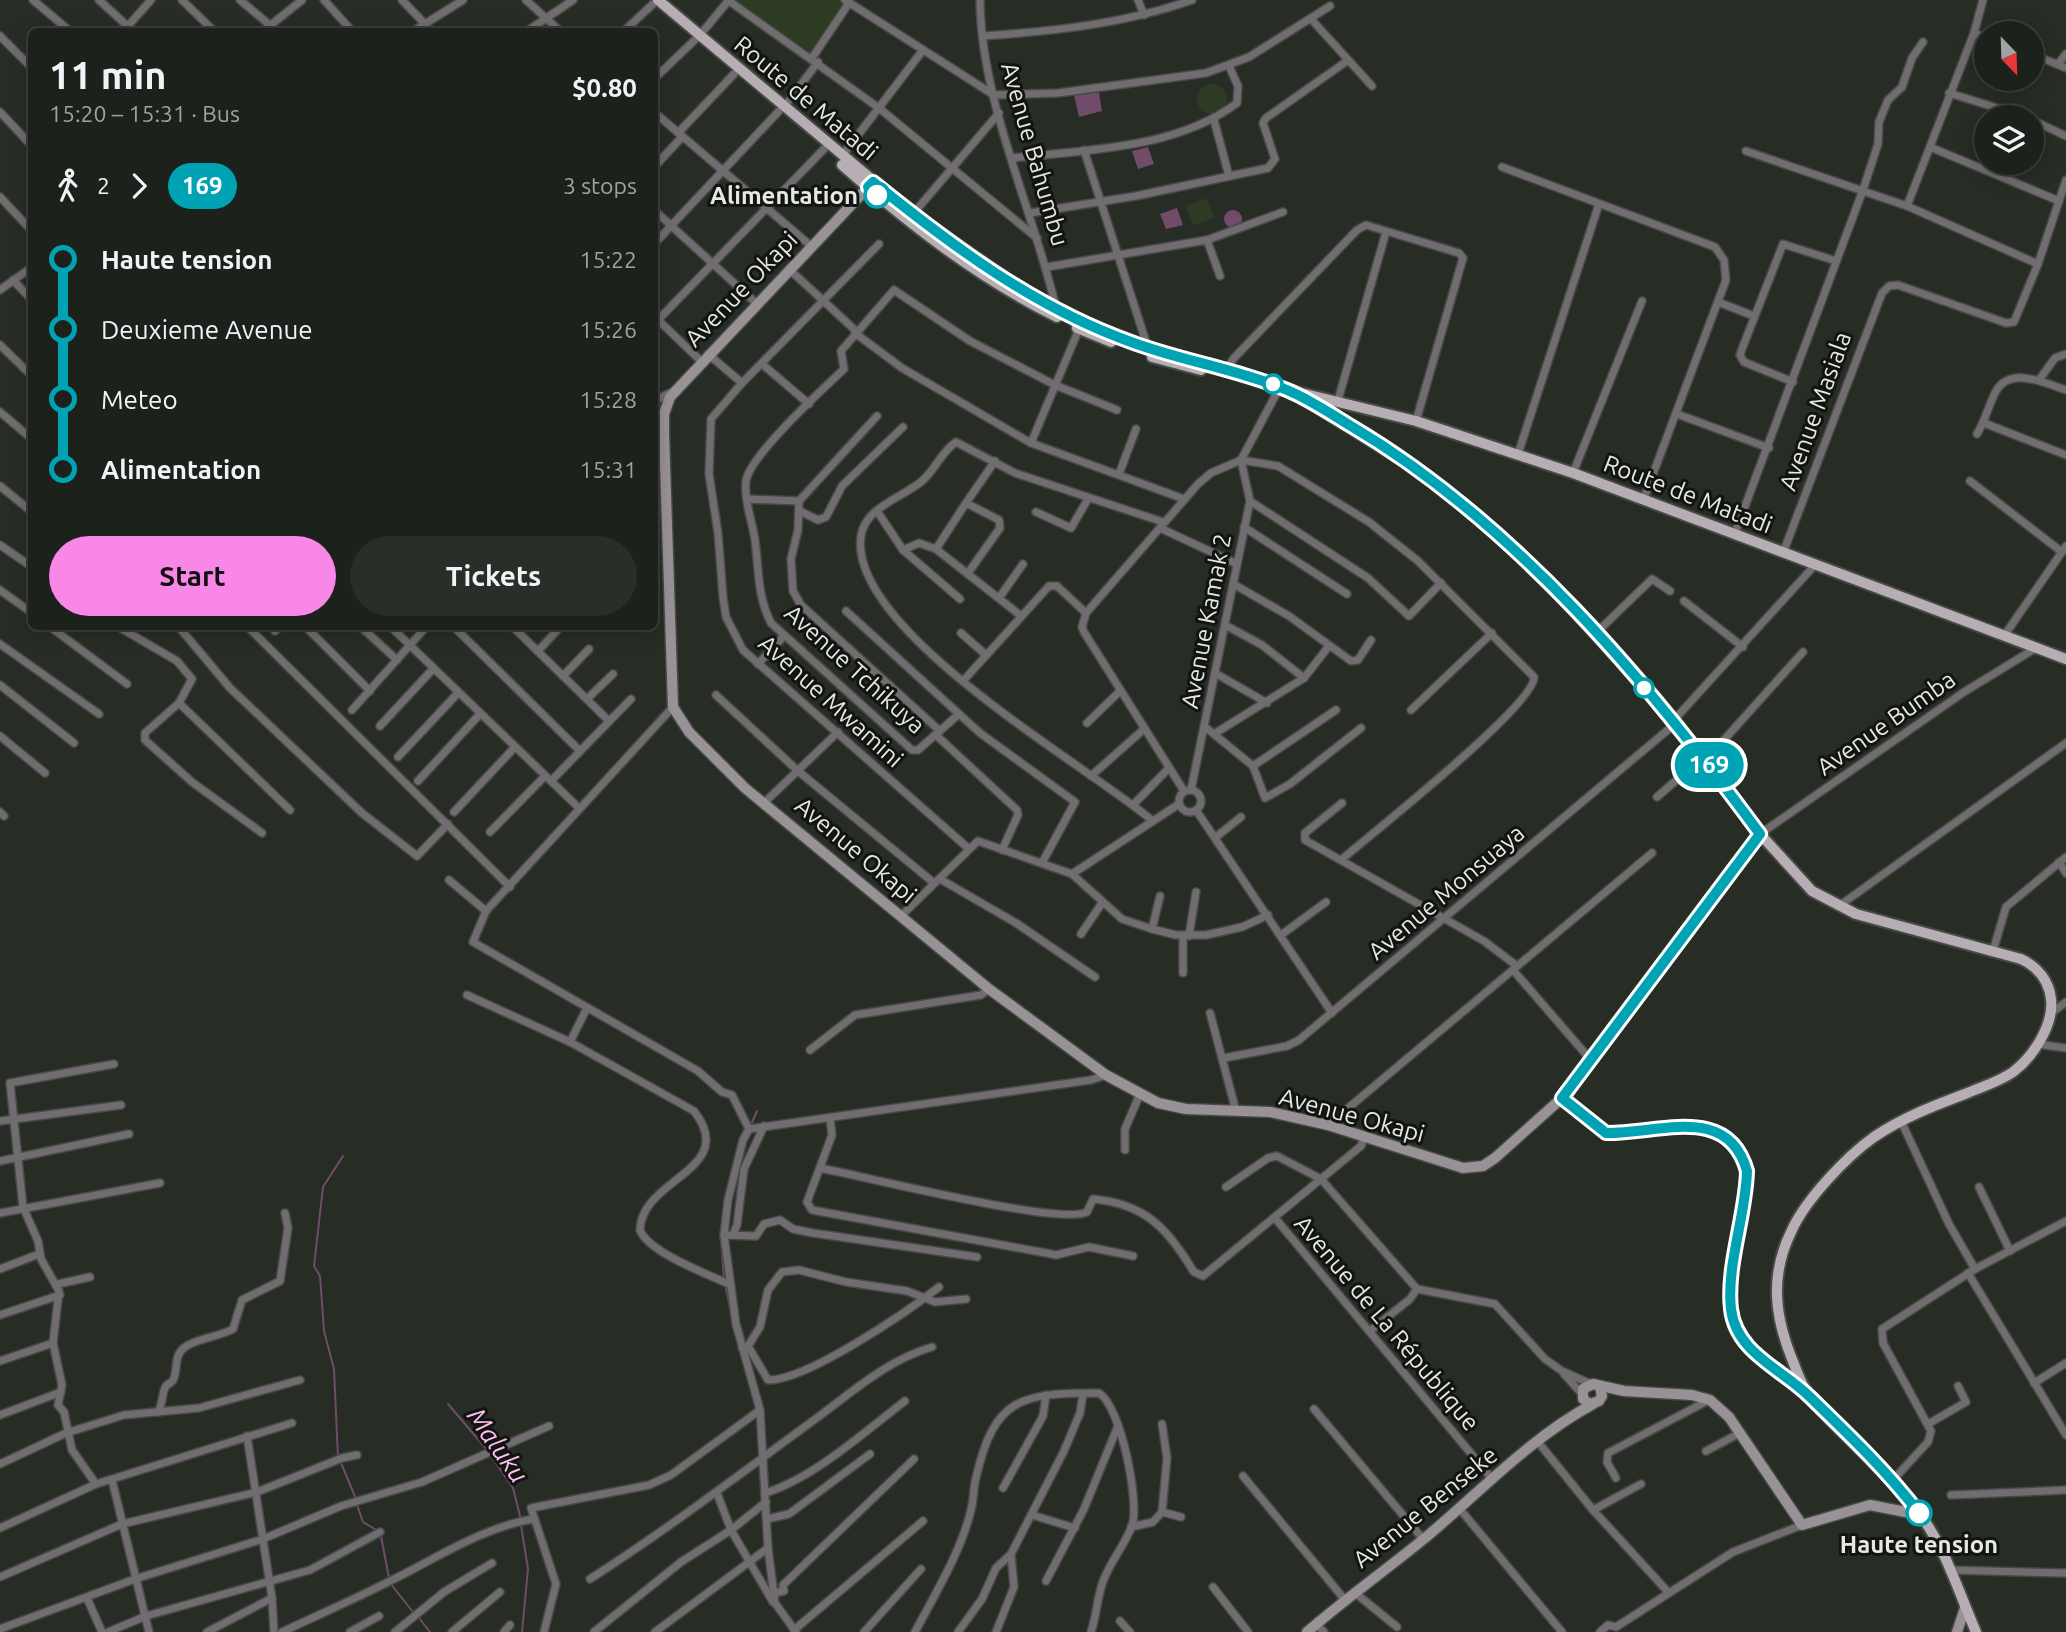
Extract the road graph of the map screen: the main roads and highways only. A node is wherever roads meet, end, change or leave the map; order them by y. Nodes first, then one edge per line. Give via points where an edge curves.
1 (653, 1) edge
2 (697, 37) junction
3 (748, 81) junction
4 (781, 109) junction
5 (871, 185) junction
6 (971, 261) junction
7 (1056, 313) junction
8 (1162, 356) junction
9 (1281, 388) junction
10 (1350, 404) junction
11 (1340, 420) junction
12 (2062, 658) edge
13 (1976, 1632) edge

1 - 2 main road, Route de Matadi
2 - 3 main road, Route de Matadi
2 - 3 main road, Route de Matadi via 734,74
3 - 4 main road, Route de Matadi
4 - 5 main road, Route de Matadi
4 - 5 main road, Route de Matadi
5 - 6 main road, Route de Matadi
5 - 6 main road, Route de Matadi
6 - 7 main road, Route de Matadi
7 - 8 main road, Route de Matadi
7 - 8 main road, Route de Matadi via 1079,329
8 - 9 main road, Route de Matadi
8 - 9 main road, Route de Matadi
9 - 10 main road, Route de Matadi
9 - 11 main road
10 - 11 main road
10 - 12 main road, Route de Matadi via 1416,421 1644,498
11 - 13 main road via 1426,475 1484,521 1675,722 1760,834 1812,891 1856,914 2021,959 2039,971 2051,996 2050,1014 2038,1044 2004,1077 1872,1138 1835,1174 1793,1228 1776,1282 1779,1326 1808,1395 1893,1480 1921,1515

